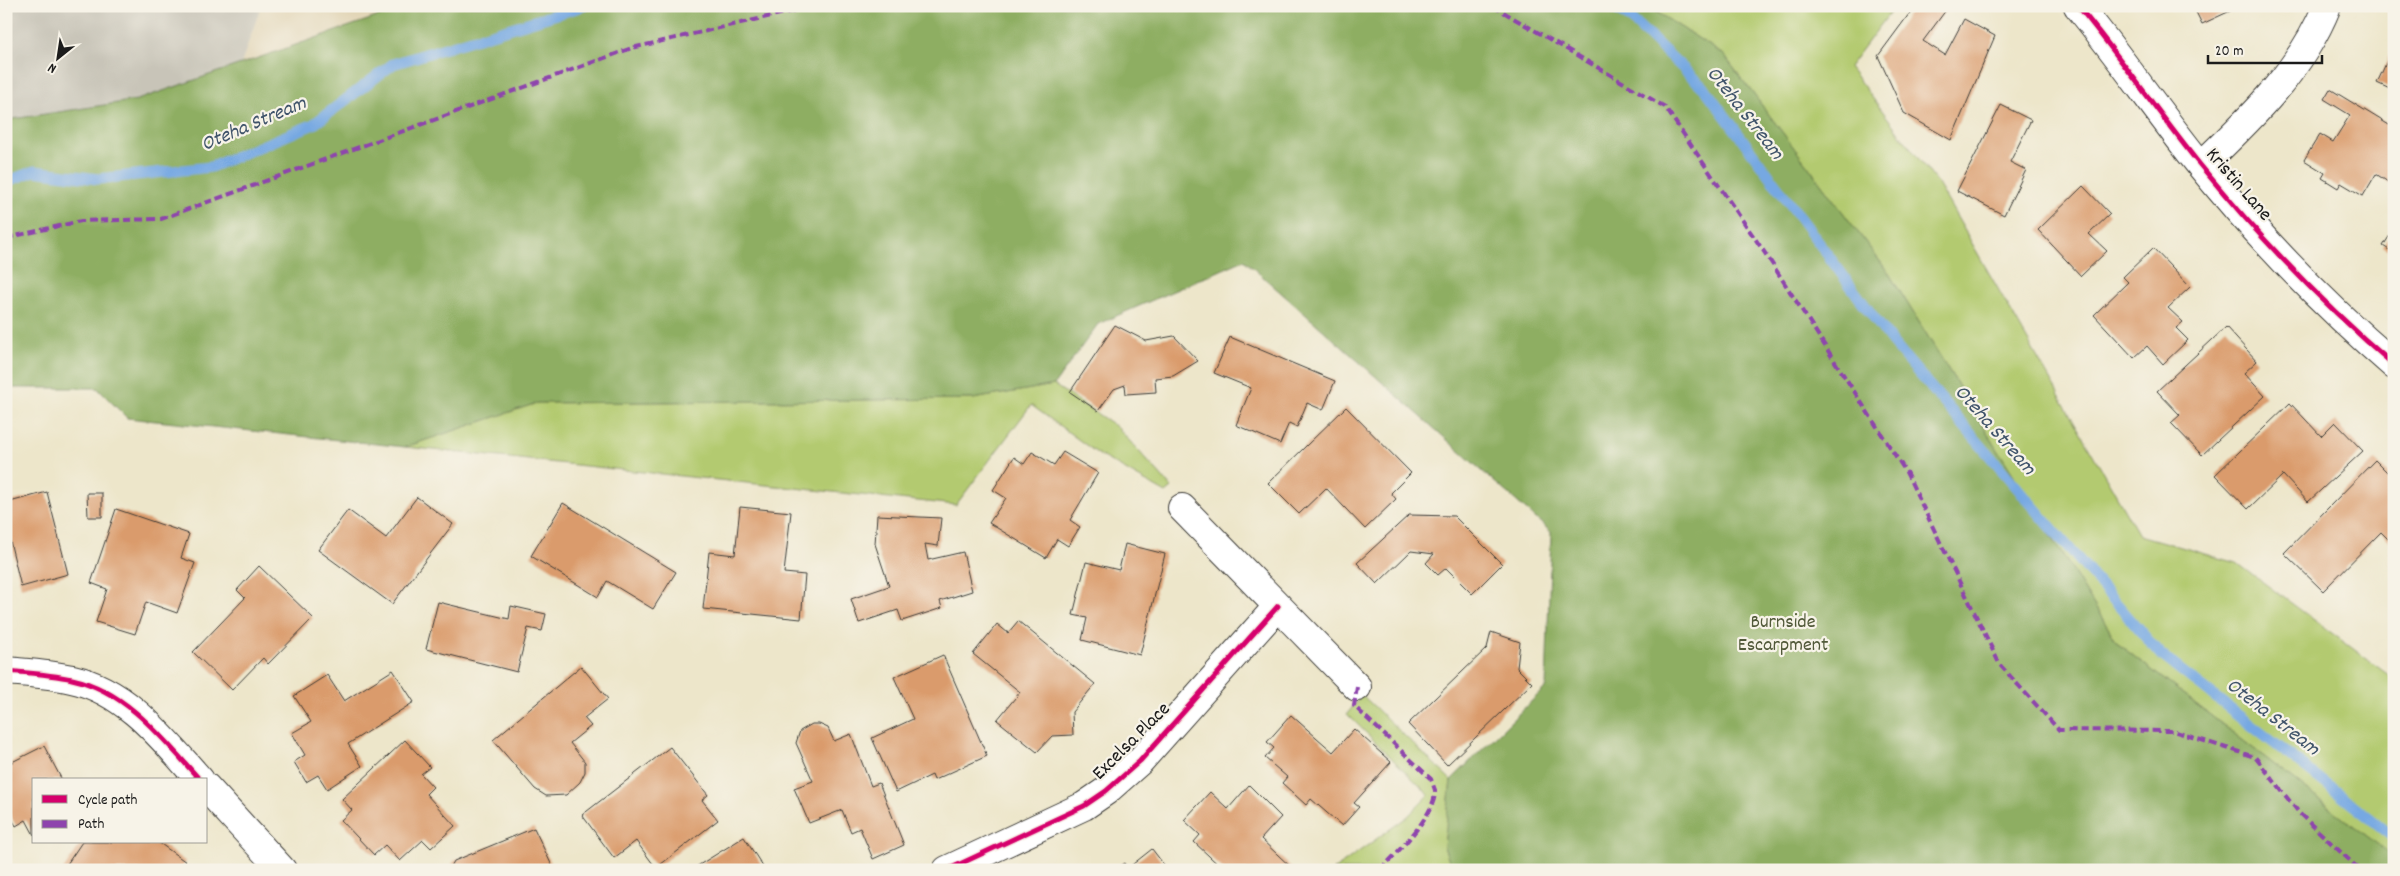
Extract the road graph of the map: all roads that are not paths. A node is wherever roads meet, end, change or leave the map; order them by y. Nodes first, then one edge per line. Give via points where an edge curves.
1 (2078, 6) edge
2 (2327, 6) edge
3 (2201, 166) junction
4 (2394, 365) edge
5 (1182, 508) dead end
6 (1278, 606) junction
7 (6, 671) edge
8 (1357, 687) dead end
9 (198, 778) edge
10 (208, 789) edge
11 (282, 870) edge
12 (947, 870) edge

1 - 3 street, Kristin Lane
2 - 3 street via 2295,65 2253,117
3 - 4 street, Kristin Lane via 2297,273
5 - 6 street
6 - 8 street
6 - 12 street, Excelsa Place via 1140,761 1106,792 1084,806
7 - 9 street via 72,679 101,688 146,721
10 - 11 street

